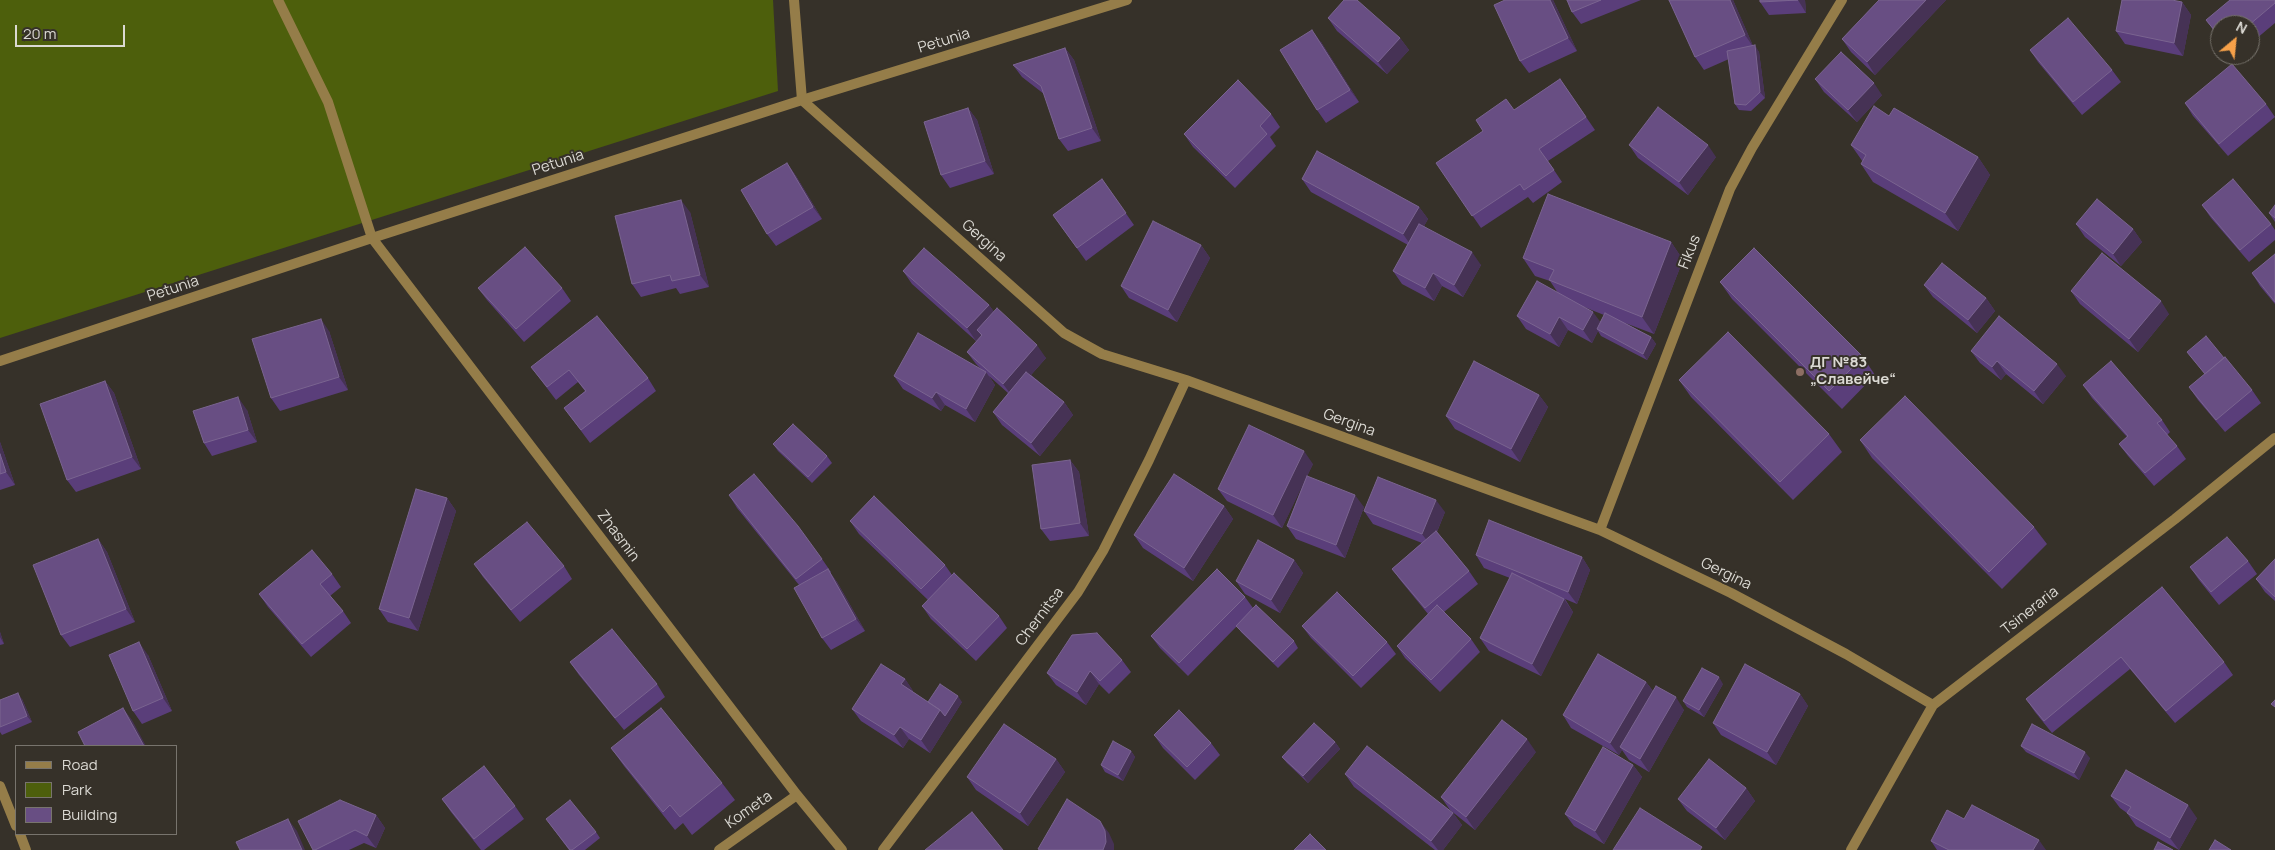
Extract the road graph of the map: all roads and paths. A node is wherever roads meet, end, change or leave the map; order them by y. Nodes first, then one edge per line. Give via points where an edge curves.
1 (278, 0) edge
2 (794, 0) edge
3 (1127, 0) edge
4 (1842, 0) edge
5 (802, 100) junction
6 (372, 238) junction
7 (0, 362) edge
8 (1186, 380) junction
9 (2275, 438) edge
10 (1600, 530) junction
11 (1933, 705) junction
12 (0, 786) edge
13 (796, 795) junction
14 (15, 824) edge
15 (20, 835) edge
16 (26, 850) edge
17 (719, 850) edge
18 (842, 850) edge
19 (883, 850) edge
20 (1851, 850) edge

1 - 6 street, Zhasmin via 328,102
2 - 5 street
3 - 5 street, Petunia
4 - 10 street, Fikus via 1730,189
5 - 6 street, Petunia
5 - 8 street, Gergina via 1064,333 1102,354
6 - 7 street, Petunia
6 - 13 street, Zhasmin
8 - 10 street, Gergina
8 - 19 street, Chernitsa via 1103,551 1078,592
9 - 11 street, Tsineraria
10 - 11 street, Gergina via 1732,593
11 - 20 street, Tsineraria
12 - 14 street
13 - 17 street, Kometa
13 - 18 street, Zhasmin
15 - 16 street

